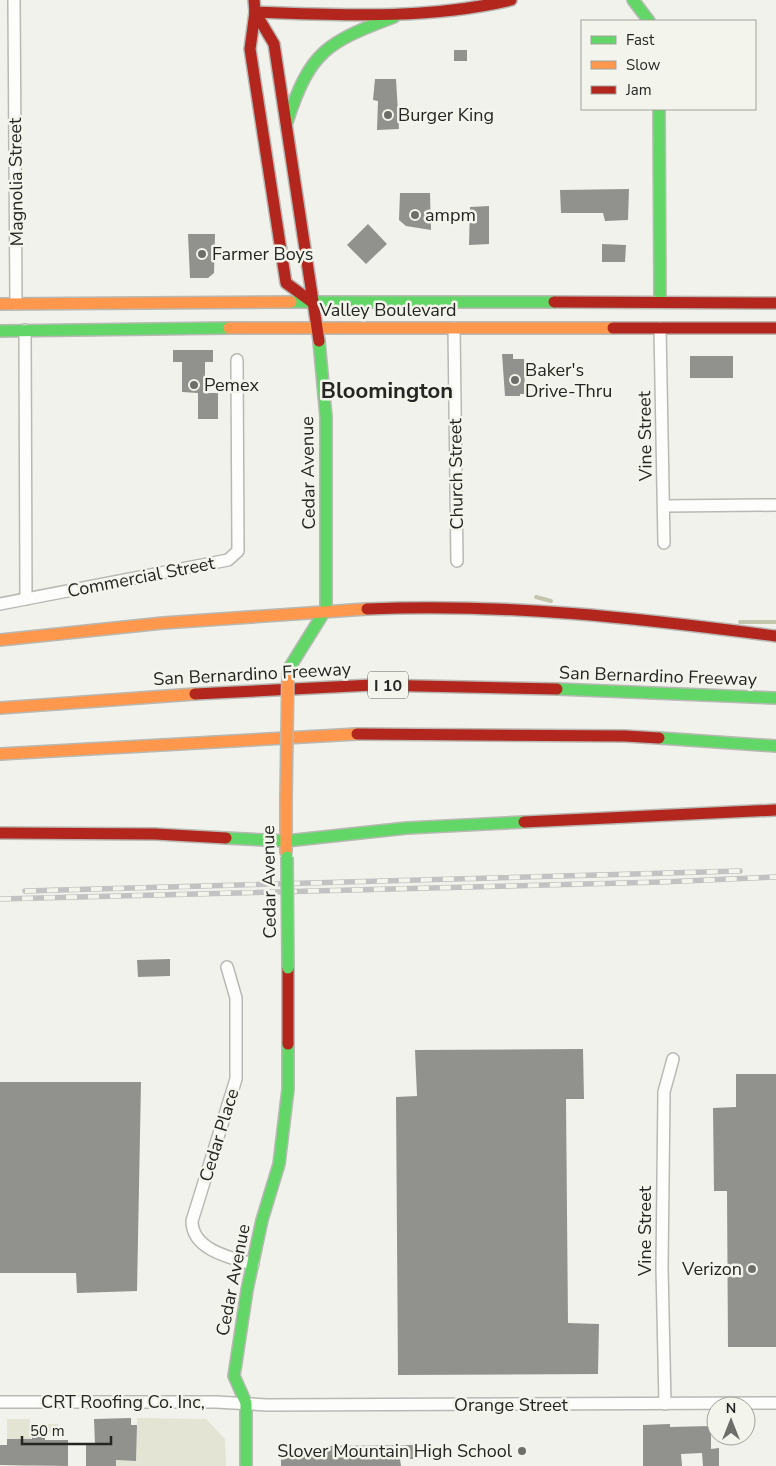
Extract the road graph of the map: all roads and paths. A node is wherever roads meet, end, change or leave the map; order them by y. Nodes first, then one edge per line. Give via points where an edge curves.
1 (14, 0) edge
2 (254, 0) edge
3 (511, 0) edge
4 (633, 0) edge
5 (256, 12) junction
6 (400, 14) junction
7 (648, 20) edge
8 (659, 110) edge
9 (286, 123) junction
10 (312, 302) junction
11 (660, 302) junction
12 (776, 303) edge
13 (0, 304) edge
14 (16, 304) junction
15 (316, 327) junction
16 (454, 328) junction
17 (660, 328) junction
18 (776, 328) edge
19 (24, 330) junction
20 (0, 331) edge
21 (237, 360) dead end
22 (776, 504) edge
23 (664, 506) junction
24 (664, 543) dead end
25 (457, 561) dead end
26 (26, 599) junction
27 (0, 604) edge
28 (326, 609) junction
29 (776, 636) edge
30 (0, 640) edge
31 (776, 698) edge
32 (0, 708) edge
33 (776, 746) edge
34 (0, 754) edge
35 (776, 810) edge
36 (0, 834) edge
37 (286, 840) junction
38 (227, 967) dead end
39 (673, 1059) dead end
40 (253, 1264) junction
41 (0, 1402) edge
42 (246, 1403) junction
43 (776, 1403) edge
44 (665, 1404) junction
45 (246, 1466) edge

1 - 14 street, Magnolia Street
2 - 5 main road, Cedar Avenue
3 - 6 main road via 453,13
4 - 7 main road
5 - 6 main road
5 - 9 main road, Cedar Avenue via 274,44
5 - 10 main road, Cedar Avenue via 250,49 286,283
6 - 9 main road via 337,41 325,52 299,86
8 - 11 main road
9 - 10 main road, Cedar Avenue
10 - 11 main road, Valley Boulevard
10 - 14 main road, Valley Boulevard
10 - 15 main road, Cedar Avenue
11 - 12 main road, Valley Boulevard
13 - 14 main road, Valley Boulevard
15 - 16 main road, Valley Boulevard
15 - 19 main road, Valley Boulevard
15 - 28 main road, Cedar Avenue via 326,417
16 - 17 main road, Valley Boulevard
16 - 25 street, Church Street
17 - 18 main road, Valley Boulevard
17 - 23 street, Vine Street
19 - 20 main road, Valley Boulevard
19 - 26 street
21 - 26 street, Commercial Street via 238,551 228,560
22 - 23 street
23 - 24 street, Vine Street
26 - 27 street, Commercial Street
28 - 29 main road via 514,608 608,614
28 - 30 main road via 121,625
28 - 37 main road, Cedar Avenue, bridge via 288,670
31 - 32 main road, San Bernardino Freeway / I 10 via 646,691 373,685
33 - 34 main road via 625,736 376,733
35 - 37 main road via 407,828
36 - 37 main road via 154,834
37 - 40 main road, Cedar Avenue, bridge via 288,1088 279,1164
38 - 40 street, Cedar Place via 236,998 236,1079 192,1229 201,1241 222,1256
39 - 44 street, Vine Street via 664,1092 662,1266
40 - 42 main road, Cedar Avenue via 234,1376
41 - 42 street, CRT Roofing Co. Inc,
42 - 44 street, Orange Street
42 - 45 main road, Cedar Avenue
43 - 44 street, Orange Street

